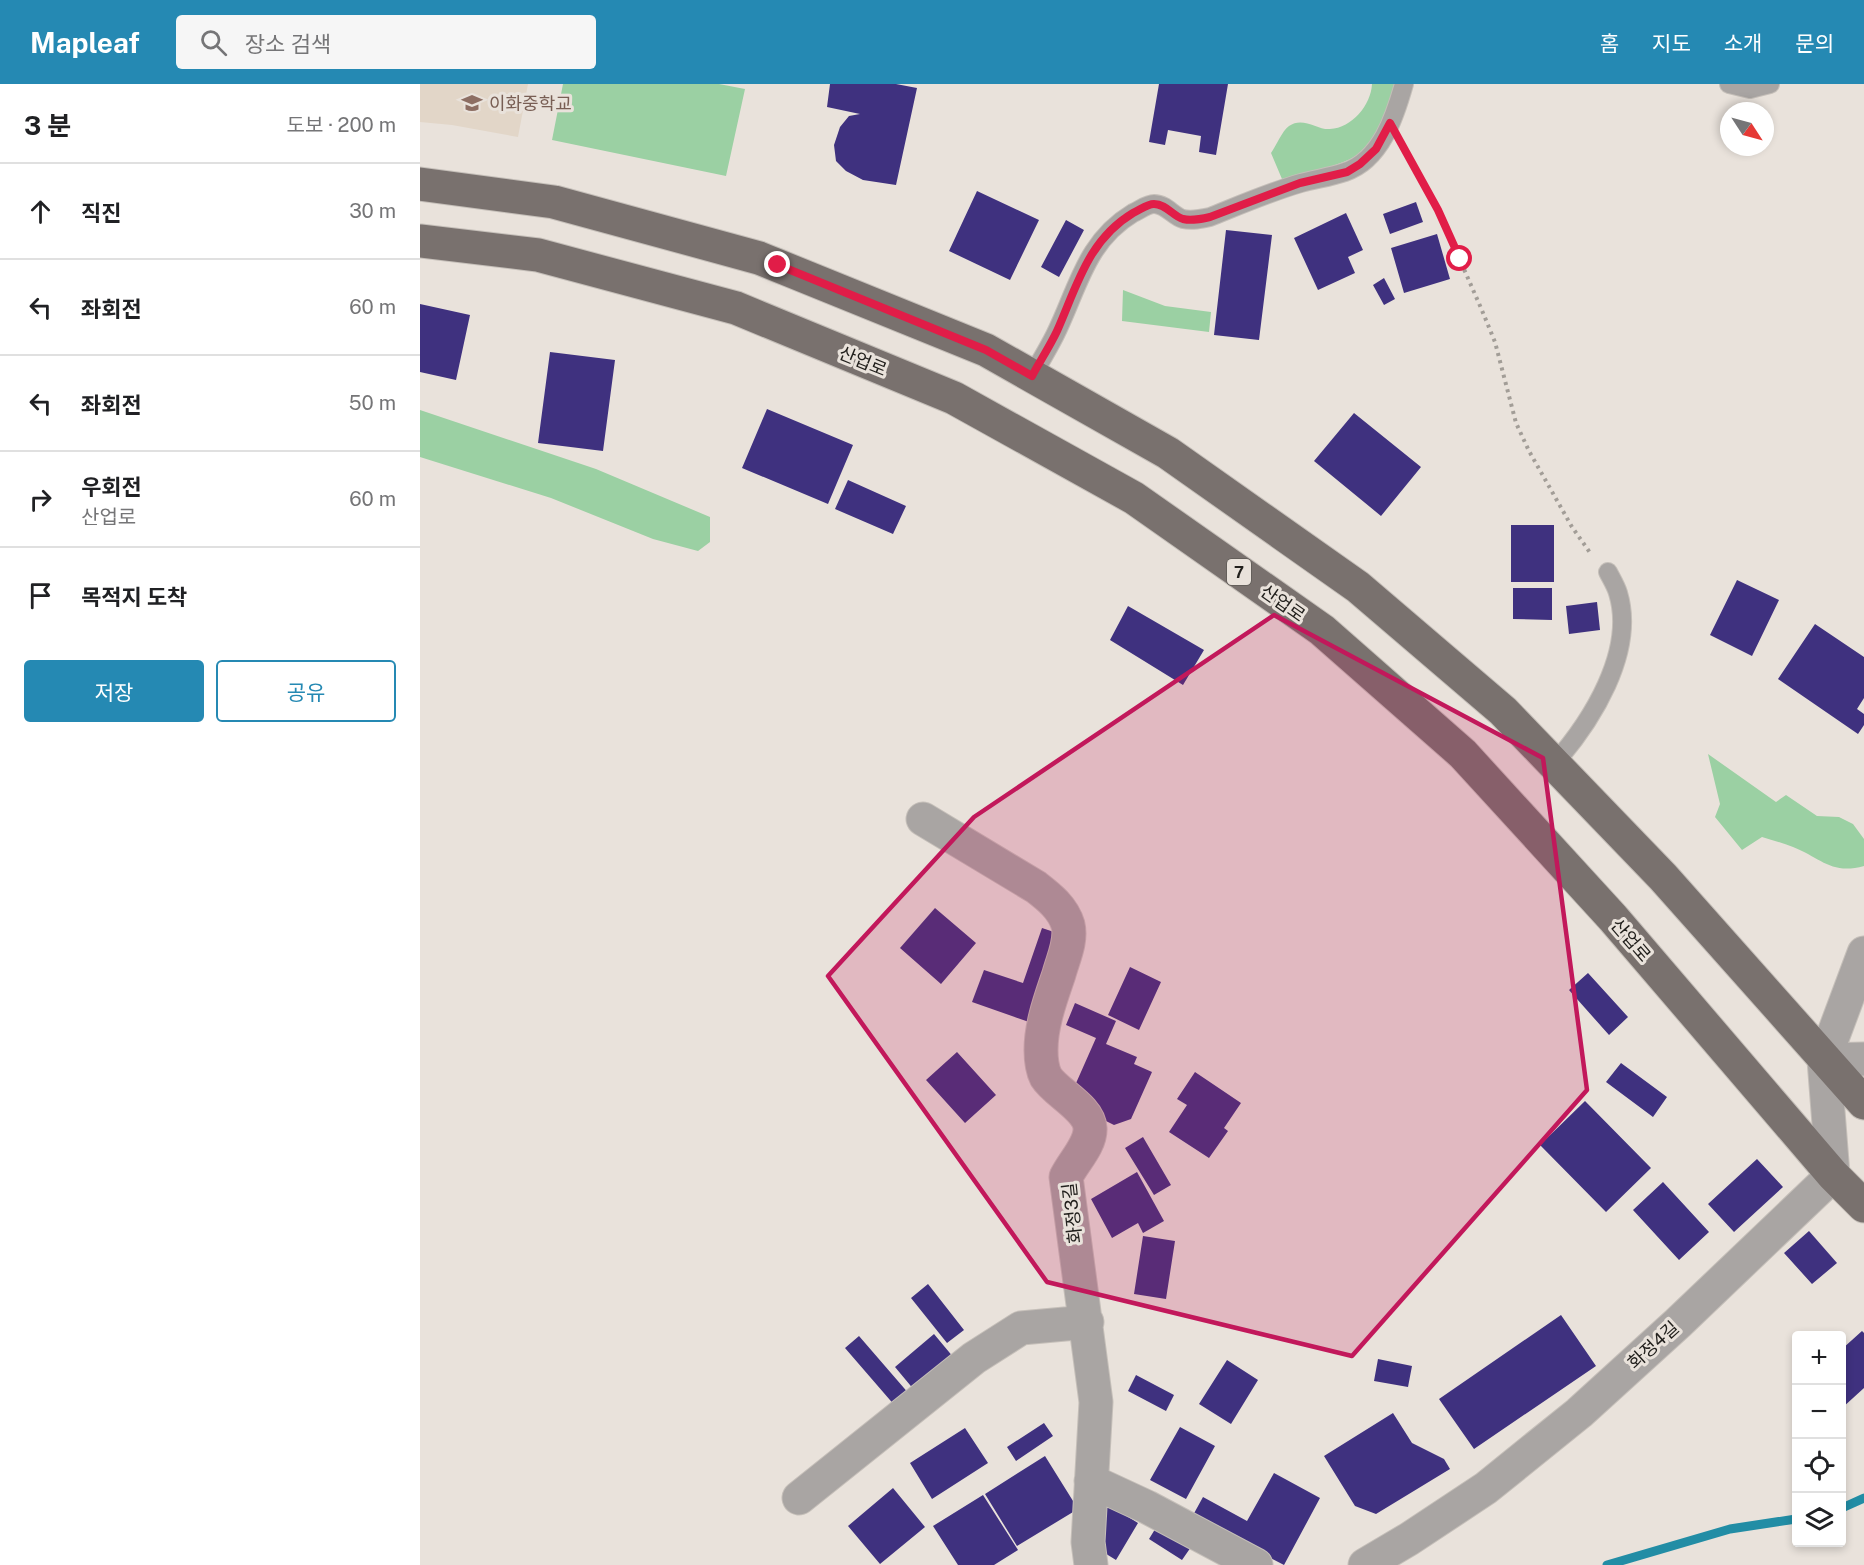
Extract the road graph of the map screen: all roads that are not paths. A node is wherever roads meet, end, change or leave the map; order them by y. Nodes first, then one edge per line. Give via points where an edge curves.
1 (1404, 84) edge
2 (1729, 84) edge
3 (1770, 84) edge
4 (420, 184) edge
5 (420, 241) edge
6 (1032, 376) junction
7 (1608, 572) road end
8 (1554, 764) junction
9 (923, 819) dead end
10 (1864, 953) edge
11 (1864, 1059) edge
12 (1824, 1060) junction
13 (1864, 1104) edge
14 (1833, 1174) junction
15 (1864, 1206) edge
16 (1087, 1322) junction
17 (1091, 1481) junction
18 (799, 1498) dead end
19 (1090, 1565) edge
20 (1256, 1565) edge
21 (1365, 1565) edge

1 - 6 lane via 1376,149 1347,172 1300,183 1203,219 1182,218 1154,204 1118,223 1100,241 1082,269 1055,335
2 - 3 lane via 1750,89
4 - 6 main road via 554,202 759,258 986,350
5 - 14 main road, 산업로 / 7 via 538,255 736,308 954,398 1134,498 1322,630 1463,754 1613,918
6 - 8 main road via 1168,453 1358,587 1503,711
7 - 8 lane via 1618,593 1621,617 1613,667 1588,721
8 - 12 main road via 1663,877
9 - 16 street, 화정3길 via 1050,897 1068,926 1068,942 1041,1050 1047,1078 1086,1116 1090,1127 1088,1139 1066,1177
10 - 12 street
11 - 12 street
12 - 13 main road
12 - 14 street
14 - 15 main road, 산업로 / 7
14 - 21 street, 화정4길 via 1579,1413 1486,1488
16 - 17 street, 화정3길 via 1096,1402
16 - 18 street via 1021,1328 1011,1334 974,1358
17 - 19 street, 화정3길
17 - 20 street

